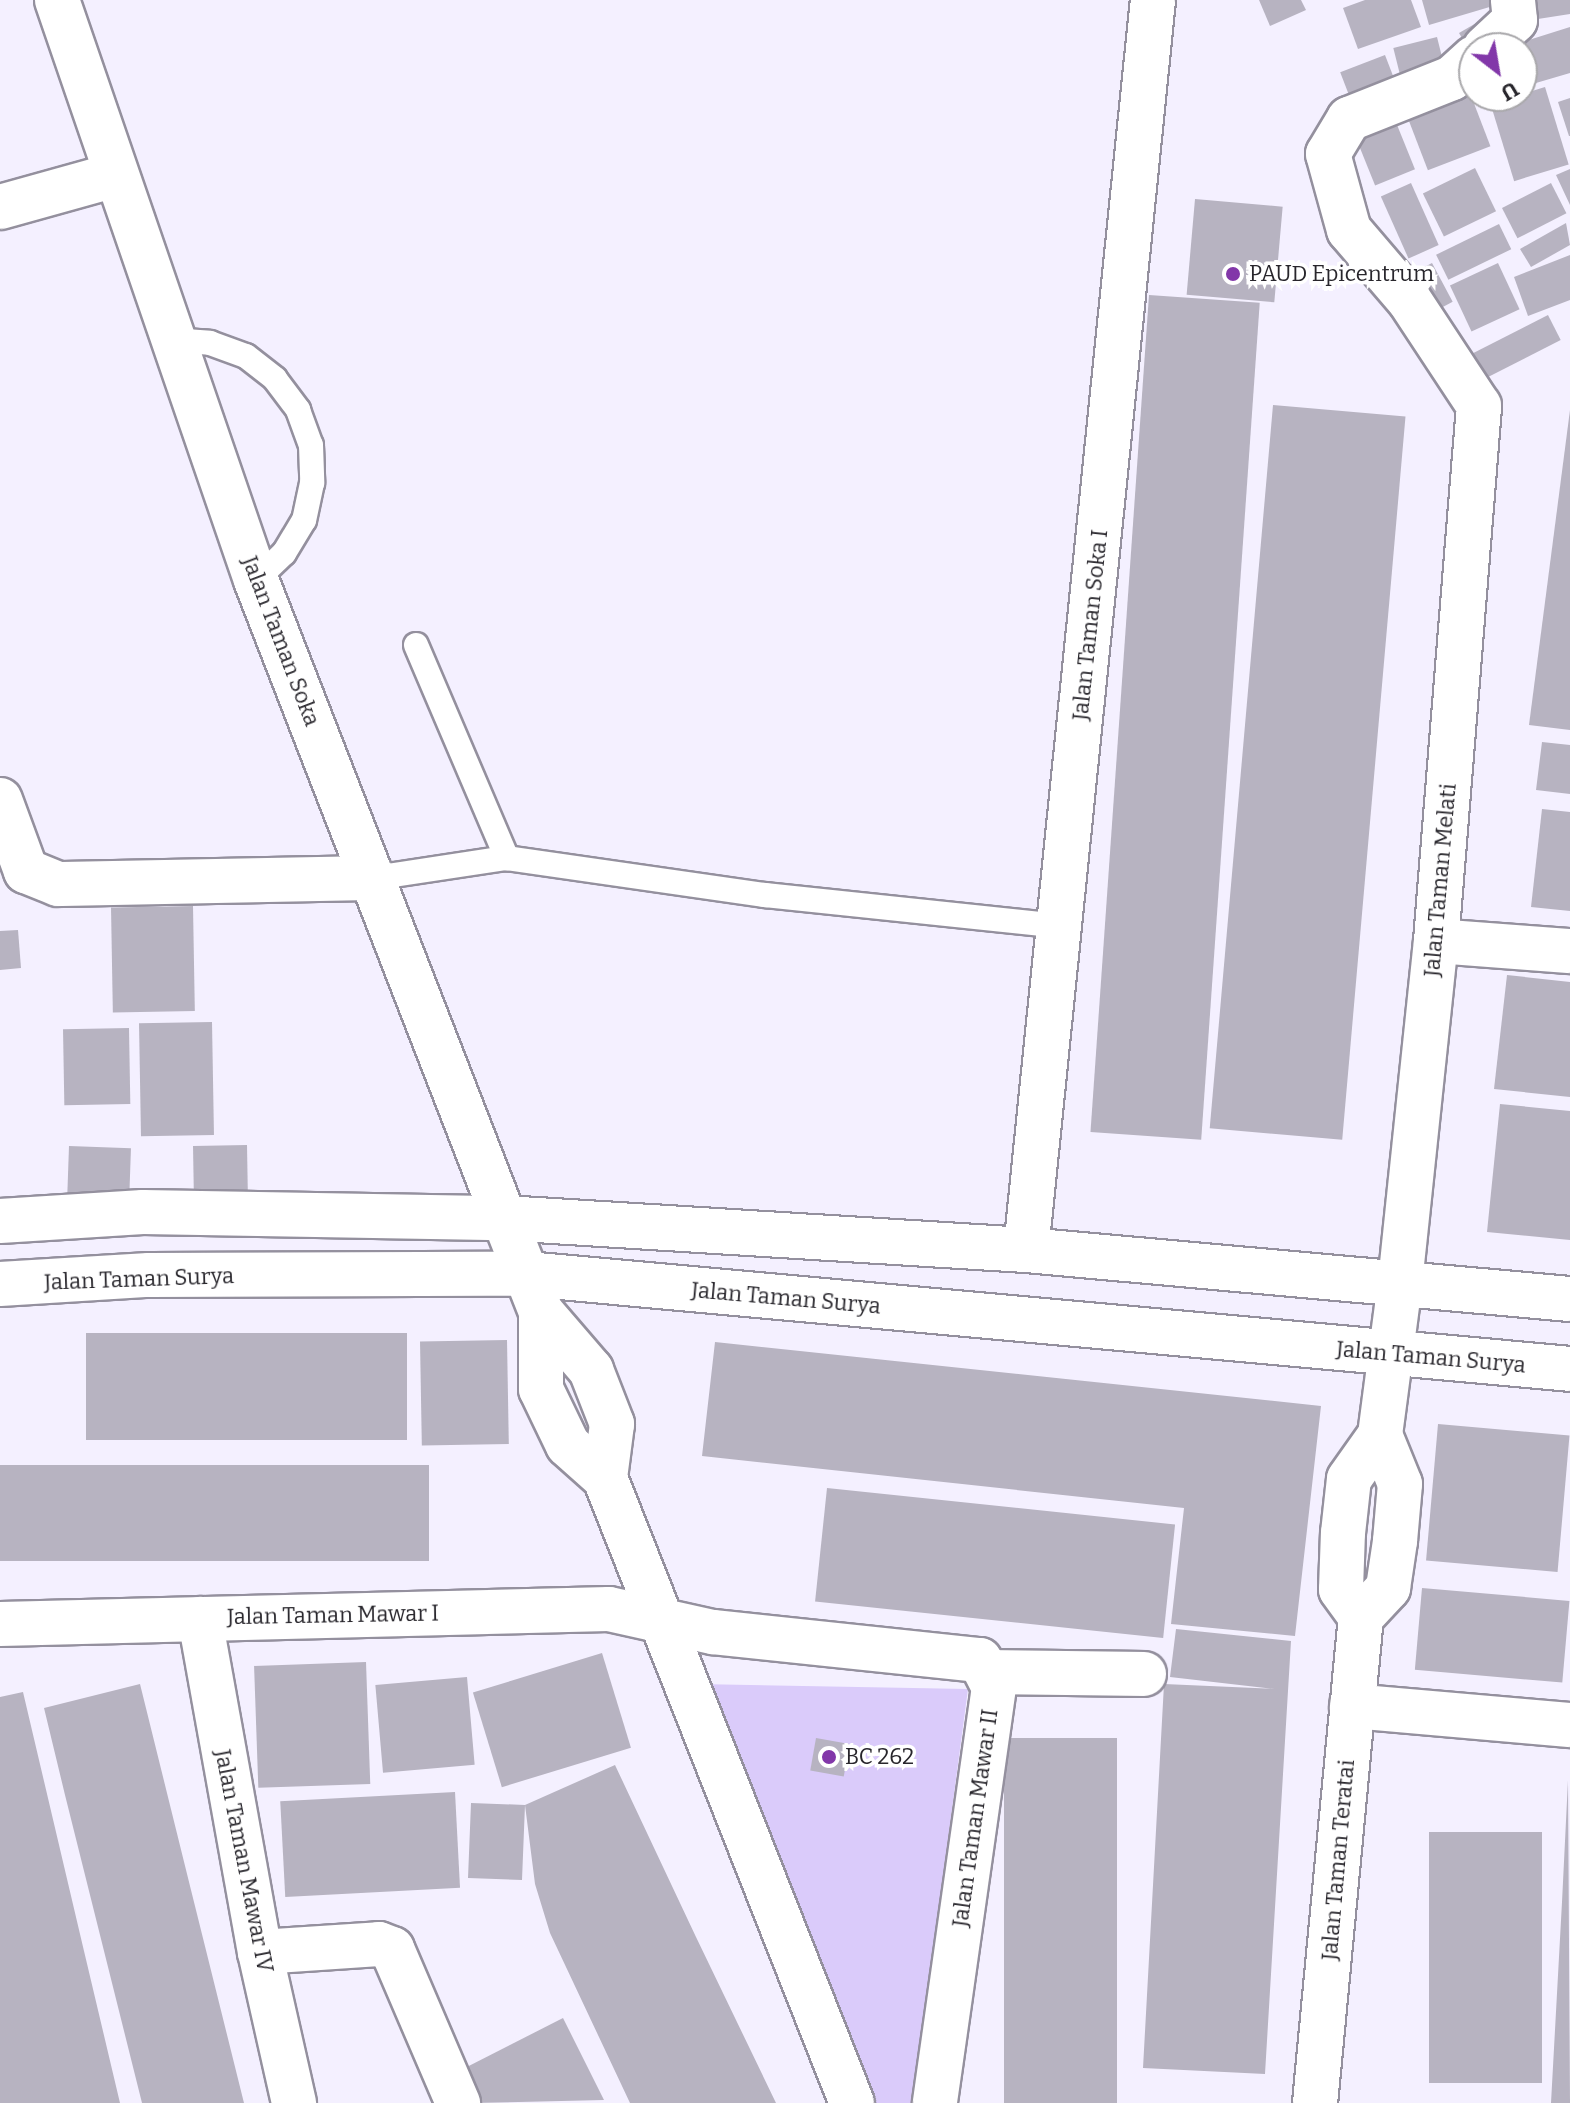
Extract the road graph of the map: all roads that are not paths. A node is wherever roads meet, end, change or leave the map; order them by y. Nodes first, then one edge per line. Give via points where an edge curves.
1 (57, 0) edge
2 (1153, 0) edge
3 (1513, 0) edge
4 (1502, 32) edge
5 (1458, 73) edge
6 (115, 175) junction
7 (0, 207) edge
8 (171, 340) junction
9 (256, 580) junction
10 (416, 645) dead end
11 (0, 800) edge
12 (507, 858) junction
13 (374, 878) junction
14 (1061, 926) junction
15 (1436, 941) junction
16 (1570, 951) edge
17 (504, 1218) junction
18 (0, 1221) edge
19 (1026, 1250) junction
20 (1400, 1283) junction
21 (0, 1284) edge
22 (534, 1293) junction
23 (1570, 1299) edge
24 (1391, 1354) junction
25 (1570, 1369) edge
26 (200, 1619) junction
27 (665, 1621) junction
28 (0, 1624) edge
29 (988, 1672) junction
30 (1144, 1674) dead end
31 (1352, 1706) junction
32 (1570, 1725) edge
33 (260, 1952) junction
34 (294, 2103) edge
35 (458, 2103) edge
36 (852, 2103) edge
37 (935, 2103) edge
38 (1315, 2103) edge

1 - 6 street, Jalan Taman Soka
2 - 14 street, Jalan Taman Soka I
3 - 4 street via 1515,20
5 - 15 street, Jalan Taman Melati via 1349,119 1328,154 1349,230 1409,300 1479,406
6 - 7 street
6 - 8 street, Jalan Taman Soka
8 - 9 street, Jalan Taman Soka
8 - 9 lane via 210,343 246,356 275,379 298,410 311,445 312,483 304,520 284,553
9 - 13 street, Jalan Taman Soka
10 - 12 lane
11 - 13 street via 26,871 58,884
12 - 13 lane
12 - 14 lane via 765,895
13 - 17 street, Jalan Taman Soka
14 - 19 street, Jalan Taman Soka I
15 - 16 street
15 - 20 street, Jalan Taman Melati
17 - 18 street via 143,1212
17 - 19 street
17 - 22 street, Jalan Taman Soka
19 - 20 street
20 - 23 street
20 - 24 street, Jalan Taman Melati
21 - 22 street, Jalan Taman Surya via 149,1275
22 - 24 street, Jalan Taman Surya
22 - 27 street, Jalan Taman Soka via 591,1370 612,1424 605,1478
24 - 25 street, Jalan Taman Surya
24 - 31 street, Jalan Taman Teratai via 1380,1435 1400,1484 1395,1541 1388,1588 1361,1617
26 - 27 street, Jalan Taman Mawar I via 609,1609
26 - 28 street, Jalan Taman Mawar I
26 - 33 street, Jalan Taman Mawar IV
27 - 29 street via 713,1632 967,1655
27 - 36 street
29 - 30 street
29 - 37 street, Jalan Taman Mawar II via 994,1687
31 - 32 street
31 - 38 street, Jalan Taman Teratai
33 - 34 street, Jalan Taman Mawar IV
33 - 35 street via 379,1944 392,1949

